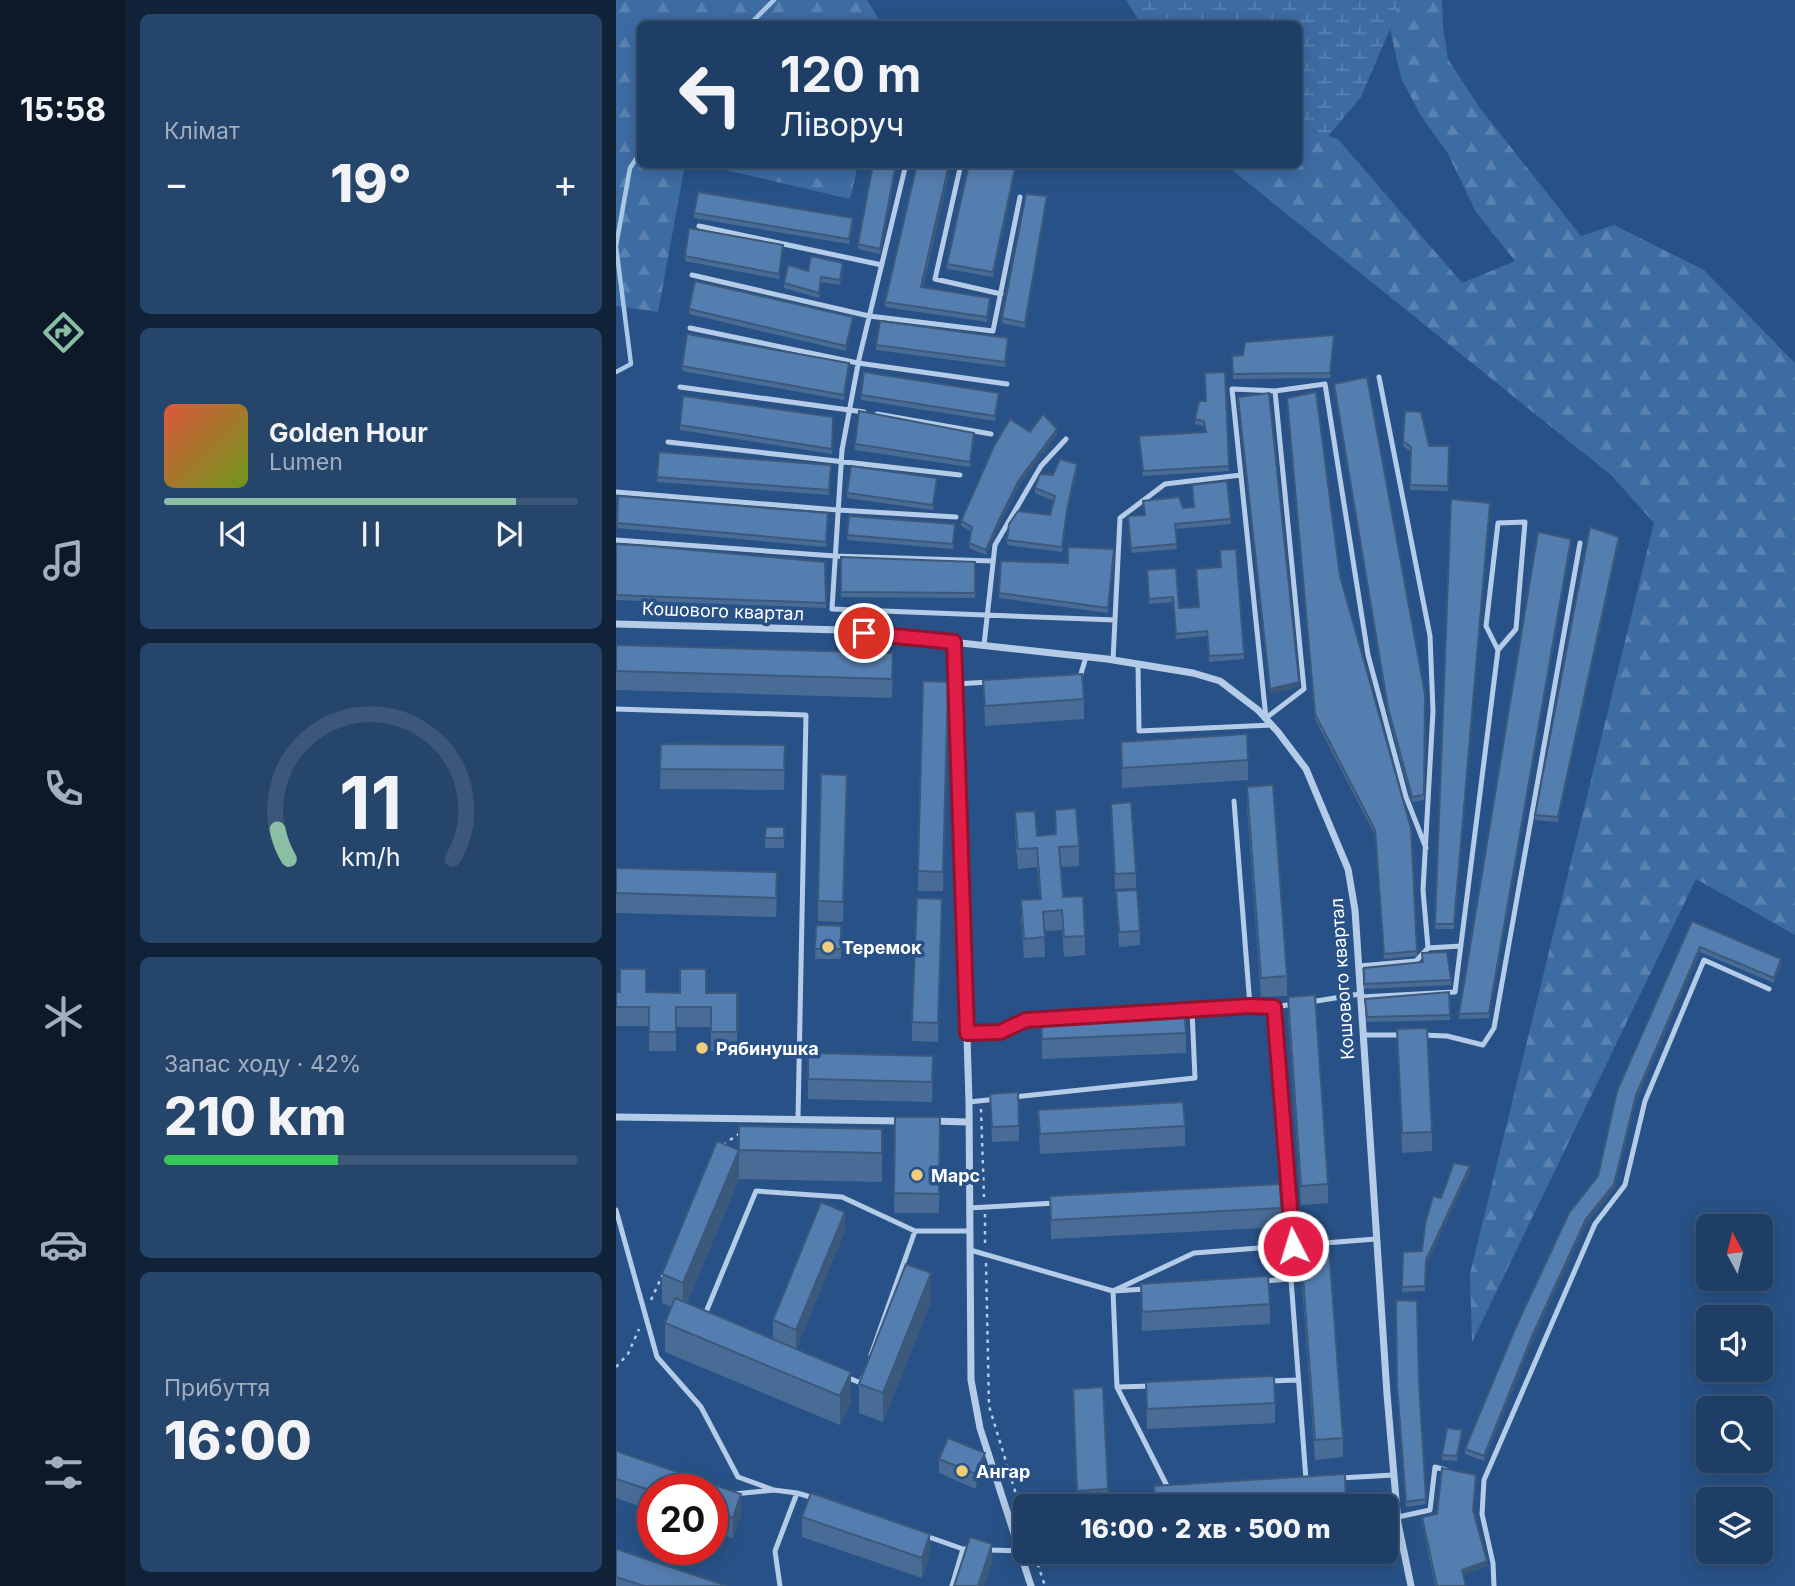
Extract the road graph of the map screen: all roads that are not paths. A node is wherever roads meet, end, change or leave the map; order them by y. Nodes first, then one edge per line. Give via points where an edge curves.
1 (905, 168) edge
2 (960, 168) edge
3 (1020, 197) dead end
4 (699, 226) dead end
5 (882, 265) junction
6 (692, 275) dead end
7 (1001, 294) junction
8 (869, 316) junction
9 (690, 328) dead end
10 (858, 363) junction
11 (1380, 377) dead end
12 (1007, 384) dead end
13 (680, 387) dead end
14 (1275, 391) junction
15 (849, 410) junction
16 (991, 434) dead end
17 (1066, 439) dead end
18 (668, 442) dead end
19 (841, 462) junction
20 (960, 475) dead end
21 (1241, 475) junction
22 (616, 492) edge
23 (838, 510) junction
24 (956, 517) dead end
25 (616, 540) edge
26 (1580, 544) dead end
27 (835, 556) junction
28 (993, 561) junction
29 (987, 614) junction
30 (1115, 620) junction
31 (616, 624) edge
32 (954, 642) junction
33 (984, 645) junction
34 (1498, 650) junction
35 (1086, 657) junction
36 (1113, 660) junction
37 (1138, 664) junction
38 (1067, 677) edge
39 (990, 682) edge
40 (956, 684) junction
41 (616, 709) edge
42 (1266, 718) junction
43 (1272, 725) junction
44 (1234, 801) dead end
45 (1426, 848) junction
46 (1461, 946) junction
47 (1428, 948) junction
48 (1359, 967) junction
49 (1769, 989) dead end
50 (1360, 996) junction
51 (1250, 1006) junction
52 (1274, 1007) junction
53 (1192, 1010) junction
54 (1178, 1011) edge
55 (1054, 1019) edge
56 (967, 1033) junction
57 (1363, 1035) junction
58 (969, 1102) junction
59 (616, 1117) edge
60 (798, 1118) junction
61 (916, 1121) edge
62 (929, 1121) edge
63 (968, 1122) junction
64 (1067, 1203) edge
65 (969, 1208) junction
66 (616, 1210) edge
67 (915, 1231) junction
68 (970, 1231) junction
69 (1376, 1239) junction
70 (1293, 1246) junction
71 (970, 1250) junction
72 (1250, 1282) edge
73 (1154, 1288) edge
74 (1113, 1291) junction
75 (715, 1324) edge
76 (870, 1358) edge
77 (865, 1371) edge
78 (836, 1373) edge
79 (1298, 1380) junction
80 (1259, 1382) edge
81 (1156, 1386) edge
82 (1116, 1387) junction
83 (1447, 1471) edge
84 (1394, 1475) junction
85 (1472, 1476) edge
86 (1331, 1478) edge
87 (1318, 1479) edge
88 (1484, 1479) junction
89 (1292, 1480) edge
90 (1306, 1480) junction
91 (1168, 1488) junction
92 (1181, 1488) edge
93 (774, 1490) junction
94 (728, 1491) edge
95 (797, 1493) junction
96 (1159, 1494) edge
97 (1396, 1494) edge
98 (823, 1501) edge
99 (1398, 1517) joint
100 (1013, 1523) edge
101 (925, 1536) edge
102 (963, 1549) junction
103 (1013, 1552) edge
104 (1026, 1564) edge
105 (780, 1586) edge
106 (951, 1586) edge
107 (1031, 1586) edge
108 (1411, 1586) edge
109 (1494, 1586) edge

1 - 5 lane
2 - 7 lane via 935,279
3 - 7 lane
4 - 5 lane
5 - 8 lane
6 - 8 lane
7 - 8 lane via 993,331
8 - 10 lane
9 - 10 lane
10 - 12 lane
10 - 15 lane
11 - 45 lane via 1430,636 1433,711
13 - 15 lane
14 - 21 lane via 1232,389
14 - 42 lane via 1304,689
14 - 45 lane via 1325,384 1368,655 1406,797
15 - 16 lane
15 - 19 lane
17 - 28 lane via 1041,466 995,545
18 - 19 lane
19 - 20 lane
19 - 23 lane
21 - 30 lane via 1165,484 1120,518
21 - 42 lane
22 - 23 lane
23 - 24 lane
23 - 27 lane
25 - 27 lane
26 - 57 lane via 1494,1028 1483,1045 1447,1036
27 - 28 lane
27 - 29 lane via 832,609
28 - 29 lane
29 - 30 lane
29 - 33 lane
30 - 36 lane
31 - 32 street, Кошового квартал via 842,631
32 - 33 street, Кошового квартал
32 - 40 street
33 - 35 street, Кошового квартал
34 - 34 lane via 1516,629 1525,522 1498,523 1486,626
34 - 46 lane
35 - 36 street, Кошового квартал
35 - 38 lane via 1080,677
36 - 37 street, Кошового квартал
37 - 42 street, Кошового квартал via 1220,681
37 - 43 lane via 1139,731
39 - 40 lane
40 - 56 street
41 - 60 lane via 806,715
42 - 43 street, Кошового квартал
43 - 48 street, Кошового квартал via 1306,769 1348,869
44 - 51 lane
45 - 47 lane via 1423,890
46 - 47 lane
46 - 50 lane via 1455,992
47 - 48 lane via 1416,961
48 - 50 street, Кошового квартал
49 - 88 lane via 1704,960 1645,1101 1625,1185 1595,1224
50 - 52 lane
50 - 57 street, Кошового квартал
51 - 52 lane
51 - 53 lane
52 - 70 lane
53 - 54 lane
53 - 58 lane via 1195,1078
55 - 56 lane via 1026,1020 1000,1032
56 - 58 street
57 - 69 street, Кошового квартал
58 - 63 street
59 - 60 street
60 - 61 street
62 - 63 street
63 - 65 street
64 - 65 lane
65 - 68 street
66 - 93 lane via 657,1357 701,1407 738,1477
67 - 68 lane
67 - 75 lane via 842,1198 756,1191 703,1319
67 - 76 lane
68 - 71 street
69 - 70 lane
69 - 84 street, Кошового квартал
70 - 74 lane via 1194,1253
71 - 74 lane
71 - 100 street via 971,1380 980,1428
72 - 79 lane via 1291,1279
73 - 74 lane
74 - 82 lane
77 - 78 lane via 861,1383
79 - 80 lane
79 - 90 lane
81 - 82 lane
82 - 91 lane
83 - 99 lane via 1435,1467 1430,1510
84 - 86 lane
84 - 97 street, Кошового квартал
85 - 88 lane
87 - 90 lane
88 - 109 lane via 1482,1514
89 - 90 lane
91 - 92 lane
91 - 96 lane
93 - 94 lane
93 - 95 lane
95 - 98 lane
95 - 105 lane via 775,1550
99 - 108 street, Кошового квартал
101 - 102 lane
102 - 103 lane
102 - 106 lane
104 - 107 street

